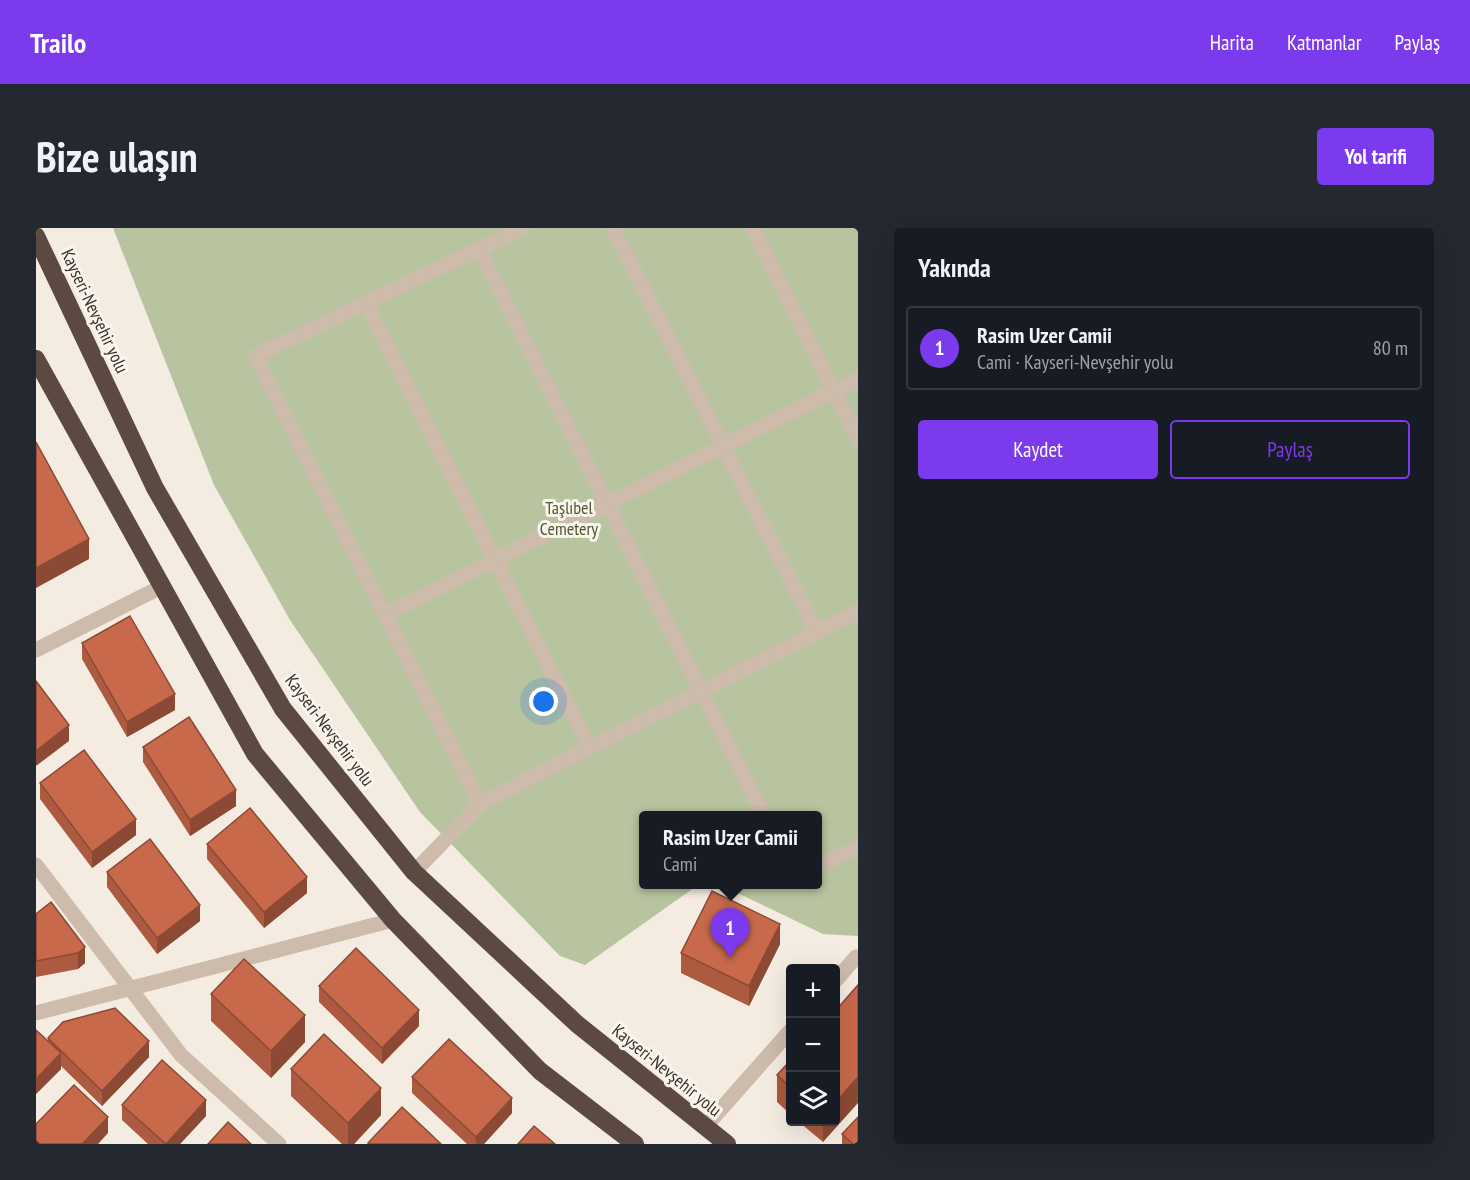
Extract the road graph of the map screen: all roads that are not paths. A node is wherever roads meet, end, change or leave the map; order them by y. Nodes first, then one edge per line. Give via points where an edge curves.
1 (523, 228) edge
2 (613, 228) edge
3 (753, 228) edge
4 (36, 237) edge
5 (479, 249) junction
6 (366, 303) junction
7 (36, 359) edge
8 (858, 379) edge
9 (834, 391) junction
10 (858, 439) edge
11 (723, 446) junction
12 (608, 504) junction
13 (495, 560) junction
14 (161, 587) junction
15 (858, 611) edge
16 (385, 615) junction
17 (816, 632) junction
18 (36, 650) edge
19 (702, 691) junction
20 (590, 748) junction
21 (480, 804) junction
22 (762, 811) edge
23 (858, 847) edge
24 (36, 865) edge
25 (822, 865) edge
26 (414, 872) junction
27 (393, 920) junction
28 (858, 959) edge
29 (840, 975) edge
30 (129, 989) junction
31 (36, 1013) edge
32 (786, 1036) edge
33 (705, 1127) junction
34 (279, 1144) edge
35 (636, 1144) edge
36 (727, 1144) edge

1 - 5 street
2 - 11 street
3 - 9 street
4 - 26 highway, Kayseri-Nevşehir yolu via 155,488 283,709
5 - 6 street
5 - 12 street
6 - 13 street
6 - 16 street via 255,356
7 - 14 highway
8 - 9 street
9 - 10 street
9 - 11 street
11 - 12 street
11 - 17 street
12 - 13 street
12 - 19 street
13 - 16 street
13 - 20 street
14 - 18 street
14 - 27 highway via 255,754
15 - 17 street
16 - 21 street
17 - 19 street
19 - 20 street
19 - 22 street
20 - 21 street
21 - 26 street
23 - 25 street
24 - 30 street
26 - 33 highway, Kayseri-Nevşehir yolu via 577,1024
27 - 30 street
27 - 35 highway via 540,1071
28 - 29 street
30 - 31 street
30 - 34 street via 181,1055
32 - 33 street
33 - 36 highway, Kayseri-Nevşehir yolu

